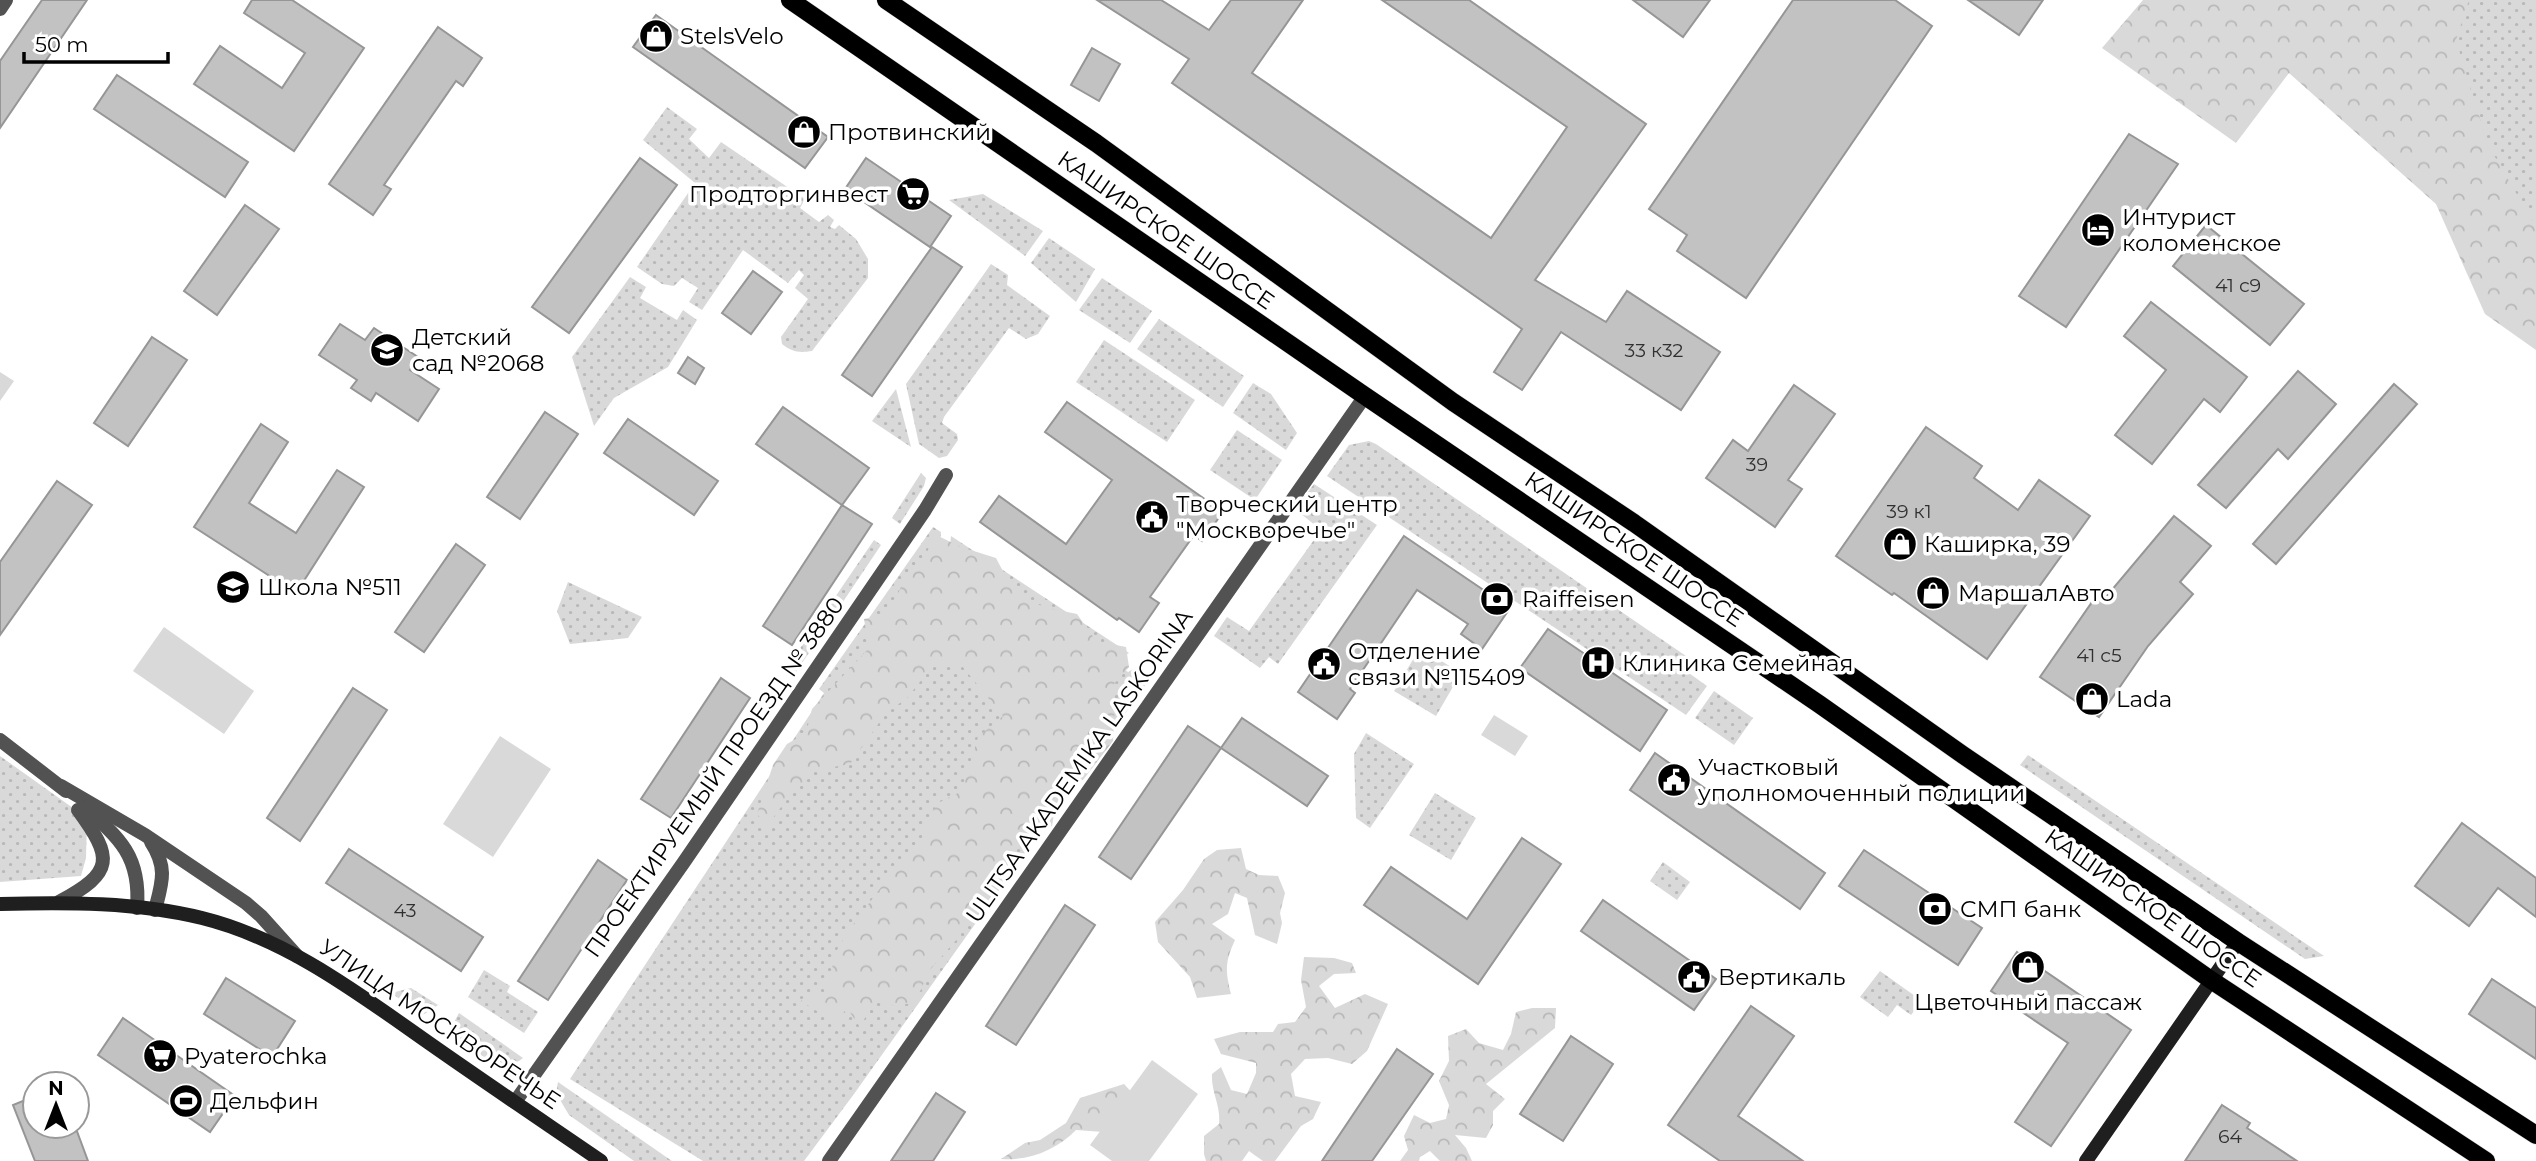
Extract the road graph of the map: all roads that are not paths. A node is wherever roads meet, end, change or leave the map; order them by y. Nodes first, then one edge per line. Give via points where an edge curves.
1 (6, 0) edge
2 (790, 0) edge
3 (886, 0) edge
4 (0, 9) edge
5 (1365, 396) junction
6 (946, 475) dead end
7 (0, 740) edge
8 (61, 786) junction
9 (145, 835) junction
10 (59, 902) junction
11 (0, 904) edge
12 (137, 908) junction
13 (155, 910) junction
14 (2238, 942) junction
15 (298, 957) junction
16 (2211, 980) junction
17 (516, 1102) junction
18 (2536, 1135) edge
19 (601, 1161) edge
20 (829, 1161) edge
21 (2086, 1161) edge
22 (2486, 1161) edge

1 - 4 street
2 - 5 main road, КАШИРСКОЕ ШОССЕ
3 - 14 main road, КАШИРСКОЕ ШОССЕ via 1096,143 1452,402
5 - 16 main road, КАШИРСКОЕ ШОССЕ via 1819,704
5 - 20 street, ULITSA AKADEMIKA LASKORINA
6 - 17 street, ПРОЕКТИРУЕМЫЙ ПРОЕЗД № 3880
7 - 8 street
8 - 9 street
8 - 10 street via 98,838 103,866 82,890
8 - 12 street via 123,844 136,873
9 - 13 street via 162,866
9 - 15 street via 246,903
10 - 11 main road, УЛИЦА МОСКВОРЕЧЬЕ
10 - 12 main road, УЛИЦА МОСКВОРЕЧЬЕ
12 - 13 main road, УЛИЦА МОСКВОРЕЧЬЕ
13 - 15 main road, УЛИЦА МОСКВОРЕЧЬЕ via 202,918
14 - 16 main road
14 - 18 main road, КАШИРСКОЕ ШОССЕ
15 - 17 main road, УЛИЦА МОСКВОРЕЧЬЕ
16 - 21 main road
16 - 22 main road, КАШИРСКОЕ ШОССЕ
17 - 19 main road, УЛИЦА МОСКВОРЕЧЬЕ

